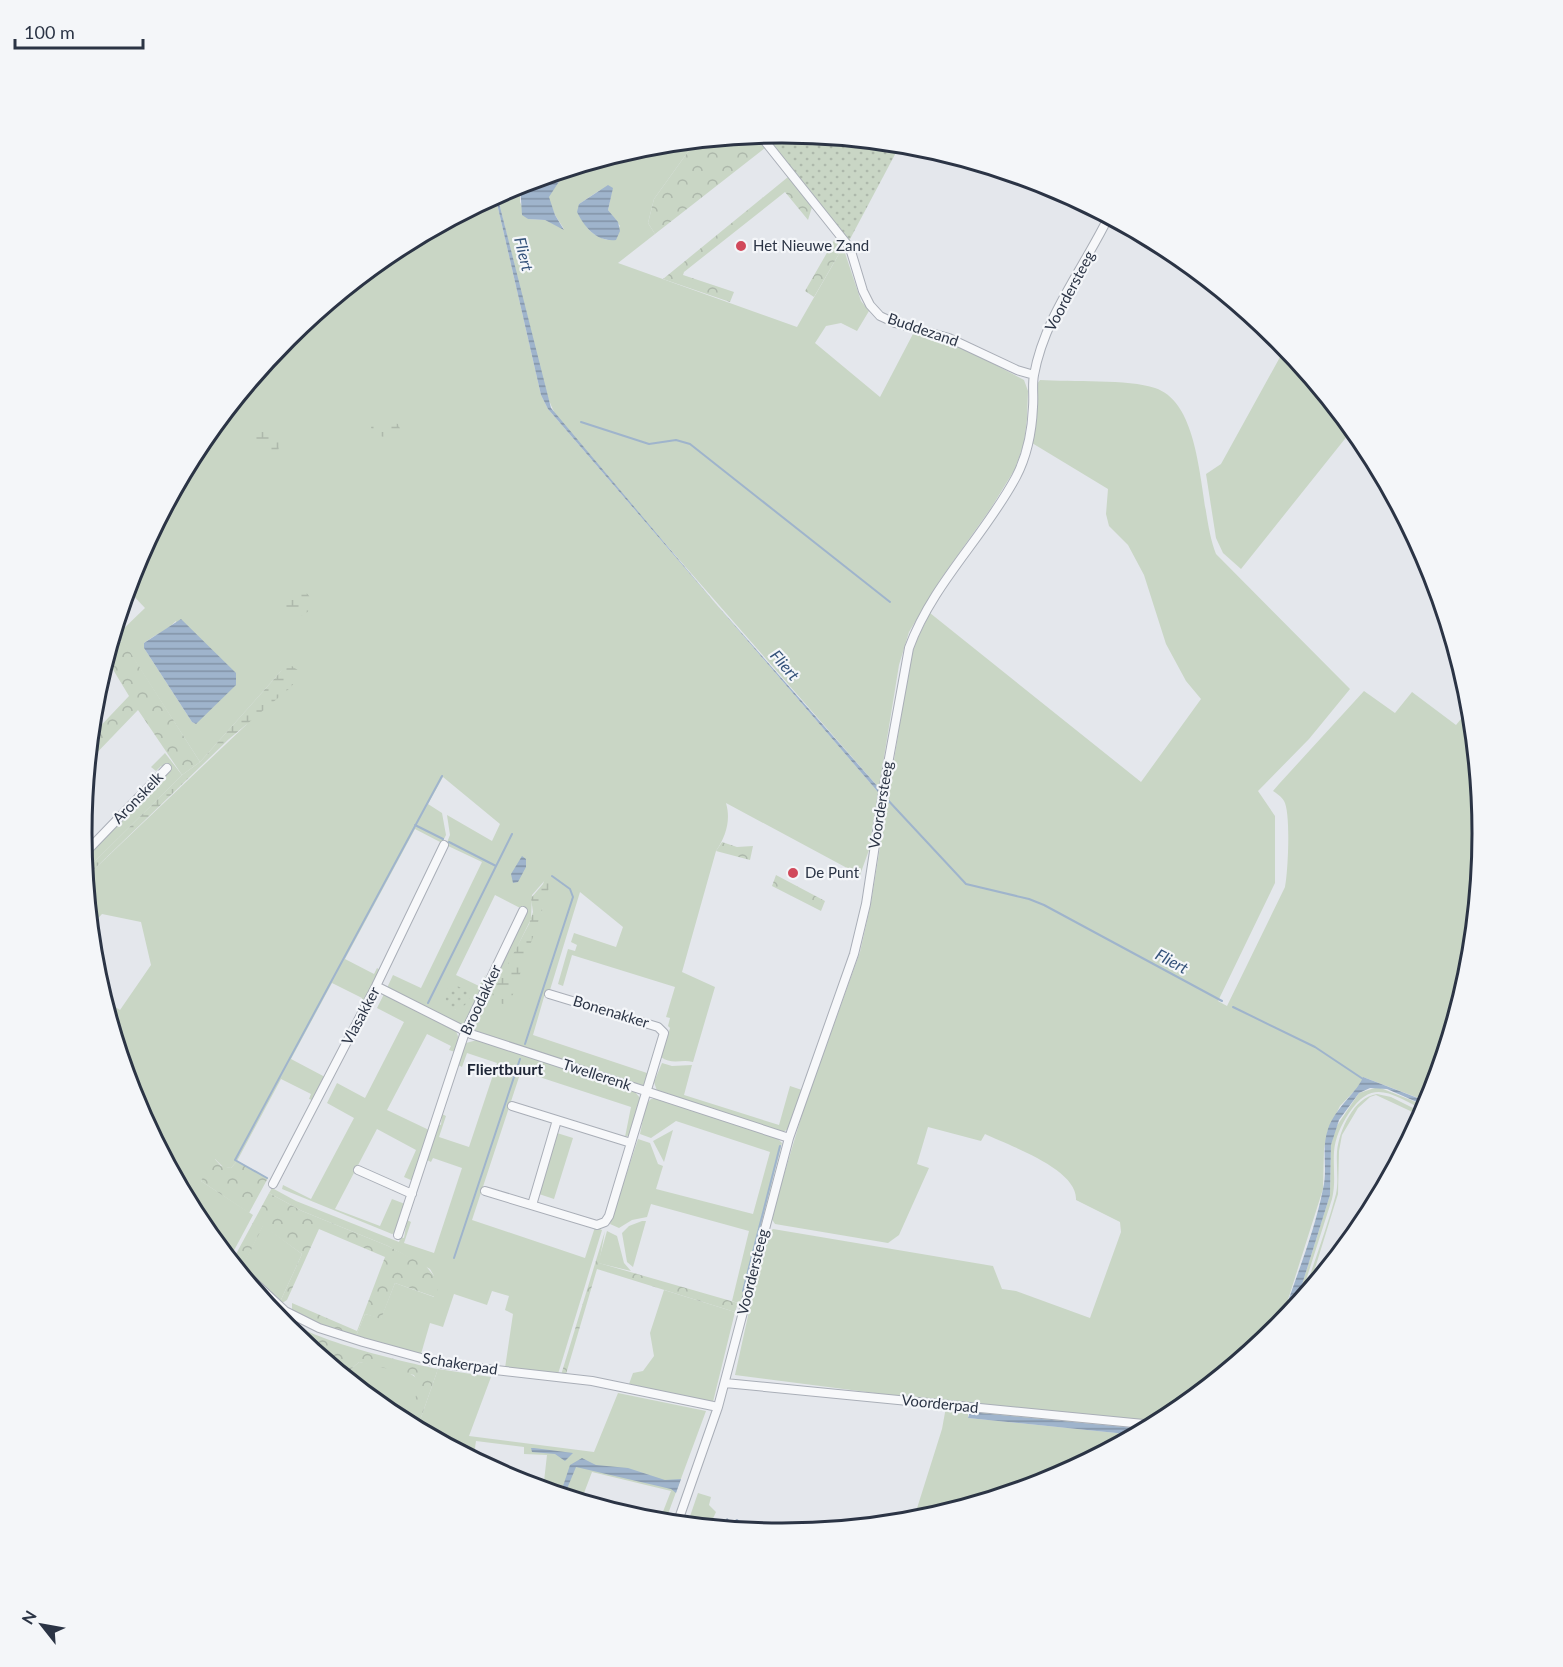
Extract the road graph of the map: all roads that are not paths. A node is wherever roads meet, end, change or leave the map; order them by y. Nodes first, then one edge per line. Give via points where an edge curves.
1 (767, 144) edge
2 (1104, 224) edge
3 (1034, 375) junction
4 (168, 768) dead end
5 (444, 845) dead end
6 (92, 846) edge
7 (523, 911) dead end
8 (376, 986) junction
9 (549, 994) dead end
10 (465, 1032) junction
11 (647, 1092) junction
12 (512, 1106) dead end
13 (557, 1120) junction
14 (789, 1138) junction
15 (631, 1143) junction
16 (358, 1170) dead end
17 (273, 1184) dead end
18 (485, 1191) dead end
19 (412, 1194) junction
20 (532, 1205) junction
21 (398, 1235) dead end
22 (282, 1308) edge
23 (285, 1311) joint
24 (725, 1383) junction
25 (718, 1407) junction
26 (1138, 1423) edge
27 (680, 1516) edge

1 - 3 street, Buddezand via 850,248 863,291 880,316 949,338
2 - 3 street, Voordersteeg via 1054,317
3 - 14 street, Voordersteeg via 1032,420 1016,478 938,590 909,648 854,954
4 - 6 street, Aronskelk
5 - 8 street, Vlasakker
7 - 10 street, Broodakker
8 - 10 street, Twellerenk
8 - 17 street, Vlasakker
9 - 11 street, Bonenakker via 661,1029 664,1038
10 - 11 street, Twellerenk
10 - 19 street, Broodakker
11 - 14 street, Twellerenk
11 - 15 street, Bonenakker
12 - 13 street
13 - 15 street
13 - 20 street
14 - 24 street, Voordersteeg
15 - 20 street, Bonenakker via 604,1223 597,1225
16 - 19 street
18 - 20 street, Bonenakker
19 - 21 street, Broodakker
22 - 23 street, Schakerpad
23 - 25 street, Schakerpad via 343,1336 443,1364 592,1381
24 - 25 street, Voordersteeg
24 - 26 street, Voorderpad
25 - 27 street, Voordersteeg

